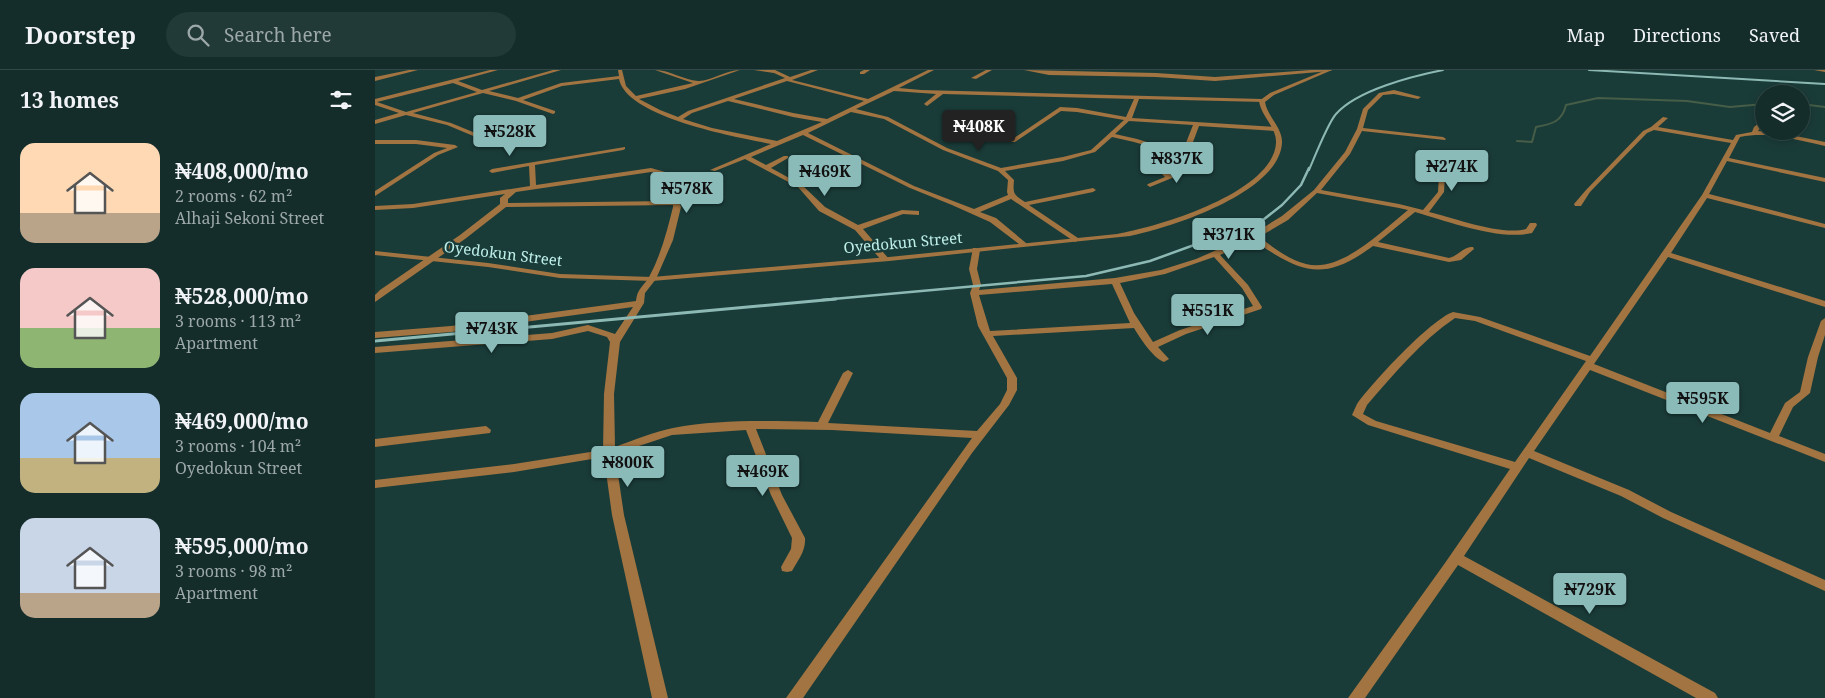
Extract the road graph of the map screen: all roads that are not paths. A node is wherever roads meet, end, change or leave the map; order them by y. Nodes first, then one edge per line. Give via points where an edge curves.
1 (398, 70) edge
2 (416, 70) edge
3 (496, 70) edge
4 (559, 70) edge
5 (620, 70) edge
6 (657, 70) edge
7 (738, 70) edge
8 (756, 70) edge
9 (816, 70) edge
10 (869, 70) edge
11 (917, 70) edge
12 (990, 70) edge
13 (1026, 70) edge
14 (1254, 70) edge
15 (1326, 70) edge
16 (1816, 70) edge
17 (931, 71) edge
18 (1825, 71) edge
19 (1097, 72) edge
20 (1157, 72) edge
21 (404, 73) junction
22 (861, 73) dead end
23 (1266, 74) junction
24 (619, 78) junction
25 (974, 78) dead end
26 (375, 79) edge
27 (788, 80) junction
28 (453, 81) junction
29 (699, 82) junction
30 (892, 89) junction
31 (480, 91) junction
32 (943, 92) junction
33 (1137, 97) junction
34 (1418, 97) dead end
35 (636, 98) junction
36 (728, 99) junction
37 (519, 100) junction
38 (869, 100) junction
39 (1262, 101) junction
40 (375, 102) edge
41 (927, 104) dead end
42 (851, 110) junction
43 (553, 112) dead end
44 (407, 113) junction
45 (1665, 118) dead end
46 (680, 119) junction
47 (1128, 119) junction
48 (829, 121) junction
49 (375, 122) edge
50 (1196, 124) junction
51 (1653, 128) junction
52 (1275, 129) junction
53 (1361, 129) junction
54 (803, 133) junction
55 (1754, 133) joint
56 (1112, 135) junction
57 (483, 138) dead end
58 (1443, 139) dead end
59 (1013, 141) dead end
60 (375, 142) edge
61 (1733, 142) junction
62 (775, 143) junction
63 (1825, 144) edge
64 (623, 148) dead end
65 (1183, 155) junction
66 (746, 157) junction
67 (786, 157) dead end
68 (1725, 159) junction
69 (532, 164) junction
70 (768, 167) junction
71 (713, 170) dead end
72 (1000, 170) junction
73 (492, 171) dead end
74 (1442, 175) dead end
75 (1825, 180) edge
76 (1149, 185) dead end
77 (533, 188) junction
78 (379, 189) edge
79 (1093, 190) dead end
80 (1316, 191) junction
81 (513, 192) junction
82 (375, 194) edge
83 (1705, 195) junction
84 (1012, 196) junction
85 (675, 203) junction
86 (1023, 204) junction
87 (1578, 204) dead end
88 (504, 205) junction
89 (375, 208) edge
90 (1413, 210) junction
91 (975, 211) junction
92 (916, 213) dead end
93 (1424, 213) junction
94 (1533, 225) dead end
95 (1825, 226) edge
96 (858, 228) junction
97 (1254, 237) junction
98 (1075, 240) junction
99 (1372, 243) junction
100 (1023, 245) junction
101 (1470, 248) dead end
102 (976, 250) junction
103 (375, 253) edge
104 (1215, 254) junction
105 (1666, 254) junction
106 (428, 259) junction
107 (885, 259) junction
108 (652, 279) junction
109 (1115, 281) junction
110 (974, 293) junction
111 (375, 299) edge
112 (640, 303) junction
113 (1825, 304) edge
114 (1825, 322) edge
115 (1135, 325) junction
116 (987, 334) junction
117 (375, 335) edge
118 (615, 342) junction
119 (1151, 346) junction
120 (375, 350) edge
121 (1165, 359) dead end
122 (1591, 363) junction
123 (848, 373) dead end
124 (821, 426) junction
125 (750, 427) junction
126 (486, 430) dead end
127 (981, 436) junction
128 (1773, 438) junction
129 (375, 443) edge
130 (609, 453) junction
131 (1527, 453) junction
132 (1825, 458) edge
133 (1518, 467) junction
134 (375, 484) edge
135 (1457, 558) junction
136 (787, 567) dead end
137 (1825, 586) edge
138 (661, 698) edge
139 (794, 698) edge
140 (1356, 698) edge
141 (1709, 698) edge

1 - 21 street
2 - 21 street
3 - 28 street
4 - 31 street
5 - 24 street
6 - 29 street
7 - 29 street
8 - 27 street via 781,74
9 - 27 street
10 - 22 street
11 - 17 street
12 - 25 street
13 - 19 street via 1049,74
14 - 23 street
15 - 23 street
15 - 39 street
16 - 18 street
17 - 30 street
19 - 20 street
20 - 23 street via 1215,79
21 - 26 street
24 - 35 street
24 - 37 street via 561,85
27 - 36 street
27 - 38 street
28 - 31 street
28 - 40 street
29 - 35 street
30 - 32 street
30 - 38 street
31 - 37 street
31 - 44 street
32 - 33 street
32 - 41 street
33 - 39 street
33 - 47 street
34 - 53 street via 1400,92 1384,93 1365,110
35 - 46 street via 651,110
36 - 46 street via 690,112
36 - 48 street
37 - 43 street
38 - 42 street
39 - 52 street, Oyedokun Street
40 - 44 street
42 - 48 street
42 - 72 street via 886,118 945,149
44 - 49 street
44 - 57 street via 449,124
45 - 51 street
46 - 62 street
47 - 50 street
47 - 56 street
47 - 59 street via 1060,109
48 - 54 street
50 - 52 street
50 - 65 street via 1193,138
51 - 61 street
51 - 87 street via 1645,132
52 - 98 street, Oyedokun Street via 1280,144 1275,161 1231,197 1167,225 1117,236
53 - 58 street
53 - 80 street via 1348,153
54 - 62 street
54 - 91 street via 912,188
55 - 61 street via 1737,136
55 - 63 street
56 - 65 street
56 - 72 street via 1093,151
60 - 78 street via 455,147 436,154
61 - 68 street
62 - 66 street
64 - 69 street
65 - 76 street via 1182,165 1165,174 1170,176
66 - 70 street
66 - 71 street
67 - 70 street
68 - 75 street
68 - 83 street
69 - 73 street
69 - 77 street
70 - 96 street via 800,186 822,209
72 - 84 street via 1011,180
74 - 93 street via 1441,192
77 - 81 street
77 - 85 street via 654,170 668,179
78 - 82 street
79 - 86 street
80 - 90 street
80 - 97 street via 1285,218
81 - 88 street via 504,198
81 - 89 street
83 - 95 street
83 - 105 street
84 - 86 street
84 - 91 street
85 - 88 street
85 - 108 street via 677,207 669,240
86 - 98 street
88 - 106 street
90 - 93 street
90 - 99 street
91 - 100 street via 993,220
92 - 96 street via 902,212
93 - 94 street via 1505,232 1521,233 1529,231
96 - 107 street
97 - 99 street via 1292,261 1314,269 1331,266
97 - 104 street
98 - 100 street, Oyedokun Street
99 - 101 street via 1449,260 1458,258
100 - 102 street, Oyedokun Street
102 - 107 street, Oyedokun Street
102 - 110 street via 973,269 977,285
103 - 106 street, Oyedokun Street
104 - 109 street via 1162,272
104 - 119 street via 1245,287 1258,307
105 - 113 street
105 - 122 street
106 - 108 street, Oyedokun Street via 560,276
106 - 111 street
107 - 108 street, Oyedokun Street
108 - 112 street via 641,293
109 - 110 street
109 - 115 street
110 - 116 street
112 - 117 street via 451,329
112 - 118 street
114 - 128 street via 1805,393 1789,405
115 - 116 street
115 - 119 street
116 - 127 street via 1012,378 1012,390
118 - 120 street via 611,335 587,328 552,336
118 - 130 street via 609,394
119 - 121 street
122 - 128 street
122 - 131 street
122 - 133 street via 1477,319 1453,315 1413,349 1362,404 1357,415 1372,423
123 - 124 street
124 - 125 street
124 - 127 street
125 - 130 street via 682,430
125 - 136 street via 782,508 797,534 798,549
126 - 129 street
127 - 139 street
128 - 132 street
130 - 134 street
130 - 138 street via 618,515
131 - 133 street
131 - 137 street via 1625,493
133 - 135 street
135 - 140 street
135 - 141 street

